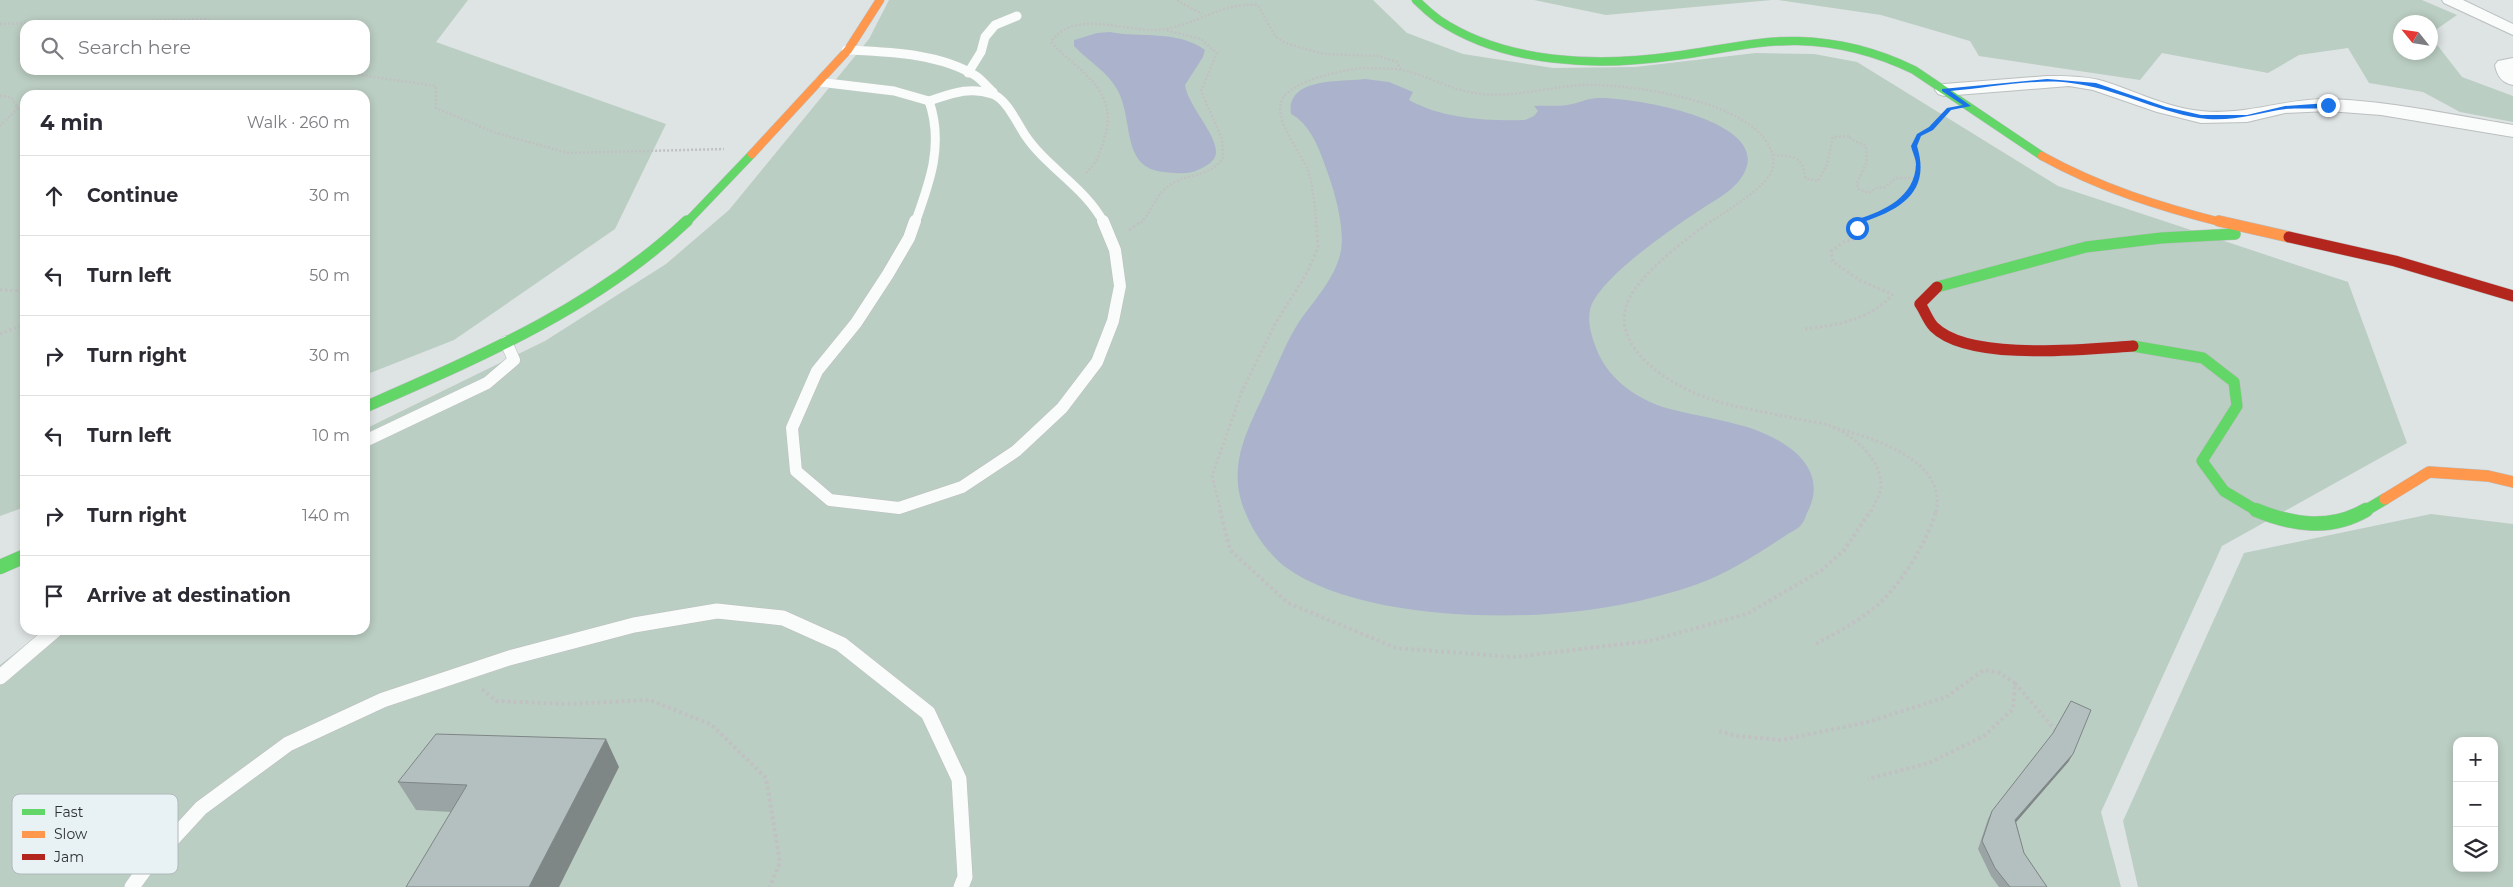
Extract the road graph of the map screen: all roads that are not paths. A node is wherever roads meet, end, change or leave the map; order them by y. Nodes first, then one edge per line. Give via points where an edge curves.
1 (880, 0) edge
2 (1416, 0) edge
3 (2450, 0) edge
4 (1017, 16) dead end
5 (2513, 30) edge
6 (846, 50) junction
7 (2513, 63) edge
8 (968, 73) junction
9 (2513, 80) edge
10 (819, 82) junction
11 (1944, 90) junction
12 (994, 94) junction
13 (928, 101) junction
14 (2513, 131) edge
15 (2269, 233) junction
16 (2513, 296) edge
17 (506, 342) junction
18 (370, 405) edge
19 (370, 438) edge
20 (2513, 482) edge
21 (20, 558) edge
22 (0, 567) edge
23 (49, 635) edge
24 (0, 677) edge
25 (178, 833) edge
26 (141, 874) edge
27 (132, 887) edge
28 (961, 887) edge

1 - 6 street
2 - 11 street via 1428,14 1454,28 1511,49 1556,57 1596,60 1658,58 1778,41 1814,42 1858,49 1902,64
3 - 5 street
4 - 8 lane via 995,25 984,38 981,52
6 - 8 lane via 918,58
6 - 10 street
7 - 9 street via 2504,66 2506,74
8 - 12 lane via 977,77
10 - 13 lane via 894,91
10 - 17 street via 681,226 645,258 589,297
11 - 14 street via 2069,81 2096,85 2201,117 2247,116 2285,108 2328,105 2381,109
11 - 15 street via 2042,155 2087,180 2192,215
12 - 13 lane via 969,89
12 - 13 lane via 1029,141 1090,200 1115,250 1120,286 1113,321 1097,362 1056,414 1016,451 962,487 899,508 830,500 796,471 792,428 817,371 856,323 909,238 930,183 937,146 935,118
15 - 16 street via 2358,252
15 - 20 street via 2161,238 2086,247 1935,287 1920,304 1935,328 1967,344 2025,351 2139,346 2204,358 2234,382 2237,406 2202,461 2224,492 2257,511 2304,525 2349,520 2429,472 2488,476
17 - 18 street
17 - 19 lane via 514,360 487,383
21 - 22 street
23 - 24 lane
25 - 28 lane via 201,808 288,744 383,700 509,658 634,625 717,611 783,618 840,644 928,713 959,778 965,877
26 - 27 lane

